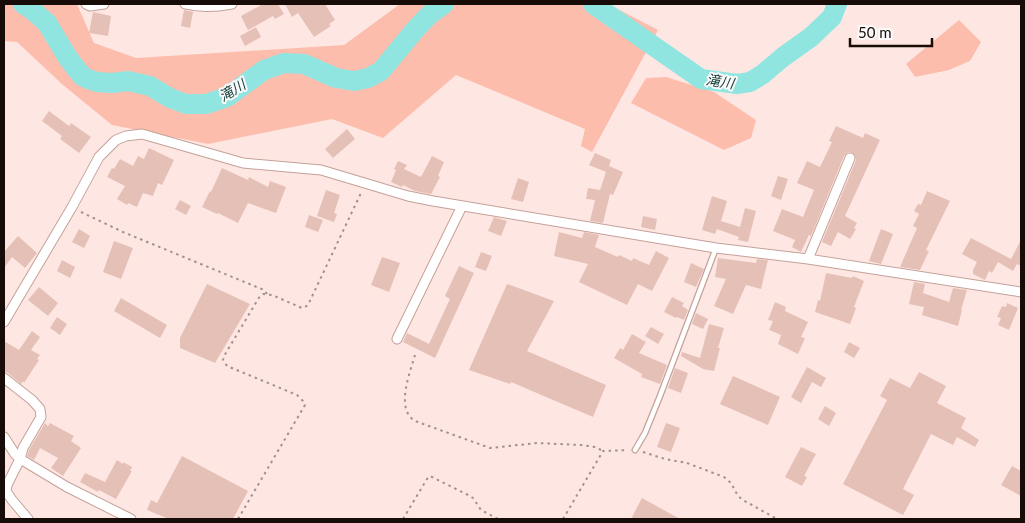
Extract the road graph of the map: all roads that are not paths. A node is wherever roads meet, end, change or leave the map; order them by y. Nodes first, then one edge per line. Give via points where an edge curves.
1 (86, 4) edge
2 (104, 4) edge
3 (185, 4) edge
4 (232, 4) edge
5 (850, 158) dead end
6 (462, 206) junction
7 (716, 248) junction
8 (808, 260) junction
9 (1021, 292) edge
10 (4, 322) edge
11 (397, 339) dead end
12 (4, 378) edge
13 (4, 437) edge
14 (635, 450) road end
15 (20, 459) junction
16 (28, 519) edge
17 (131, 519) edge

1 - 2 street
3 - 4 street via 198,7
5 - 8 street
6 - 7 street
6 - 10 street via 408,196 320,170 243,163 142,134 126,136 116,140 100,157
6 - 11 street
7 - 8 street
7 - 14 lane via 656,405
8 - 9 street
12 - 15 street via 40,410 41,417
13 - 15 street
15 - 16 street via 6,491
15 - 17 street

